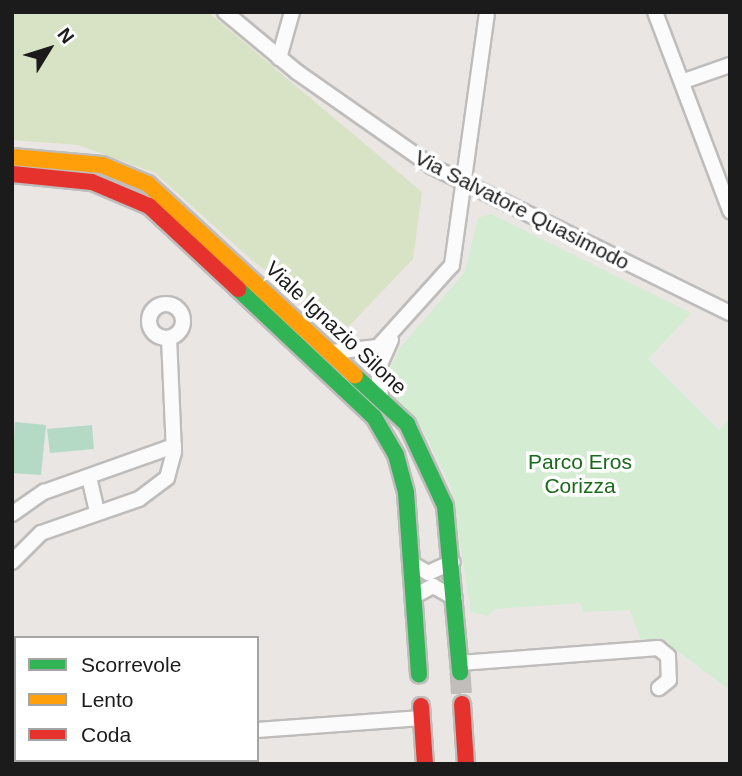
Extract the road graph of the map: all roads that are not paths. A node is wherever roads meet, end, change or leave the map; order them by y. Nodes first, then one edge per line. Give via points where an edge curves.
1 (225, 12) edge
2 (292, 12) edge
3 (487, 12) edge
4 (655, 12) edge
5 (279, 58) junction
6 (730, 65) edge
7 (684, 81) junction
8 (12, 157) edge
9 (12, 174) edge
10 (466, 184) junction
11 (730, 211) edge
12 (730, 313) edge
13 (393, 335) junction
14 (169, 338) dead end
15 (332, 352) junction
16 (380, 398) junction
17 (174, 446) junction
18 (89, 477) junction
19 (97, 512) junction
20 (12, 514) edge
21 (12, 562) edge
22 (453, 562) junction
23 (411, 563) junction
24 (413, 597) junction
25 (455, 598) junction
26 (460, 668) joint
27 (419, 675) dead end
28 (659, 688) dead end
29 (463, 704) tunnel mouth
30 (421, 712) joint
31 (259, 730) edge
32 (425, 764) edge
33 (466, 764) edge

1 - 5 street, Via Salvatore Quasimodo
2 - 5 street
3 - 10 street
4 - 7 street
5 - 10 street, Via Salvatore Quasimodo via 392,141
6 - 7 street
7 - 11 street
8 - 15 street, Viale Ignazio Silone via 102,165 148,184
9 - 23 street, Viale Ignazio Silone via 92,182 149,206 357,397 398,462
10 - 12 street, Via Salvatore Quasimodo
10 - 13 street via 452,265
13 - 15 street via 368,352
13 - 16 street via 378,369
14 - 17 street
15 - 16 street, Viale Ignazio Silone
16 - 22 street, Viale Ignazio Silone via 407,424 430,464 445,506
17 - 18 street
17 - 19 street via 172,469 161,484
18 - 19 street
18 - 20 street via 36,495
19 - 21 street via 41,533
22 - 23 street via 428,573
22 - 25 street, Viale Ignazio Silone
23 - 24 street, Viale Ignazio Silone
24 - 25 street via 433,586
24 - 27 street, Viale Ignazio Silone
25 - 26 street, Viale Ignazio Silone
26 - 28 street via 633,650 667,653 669,683
29 - 33 street
30 - 31 street
30 - 32 street

